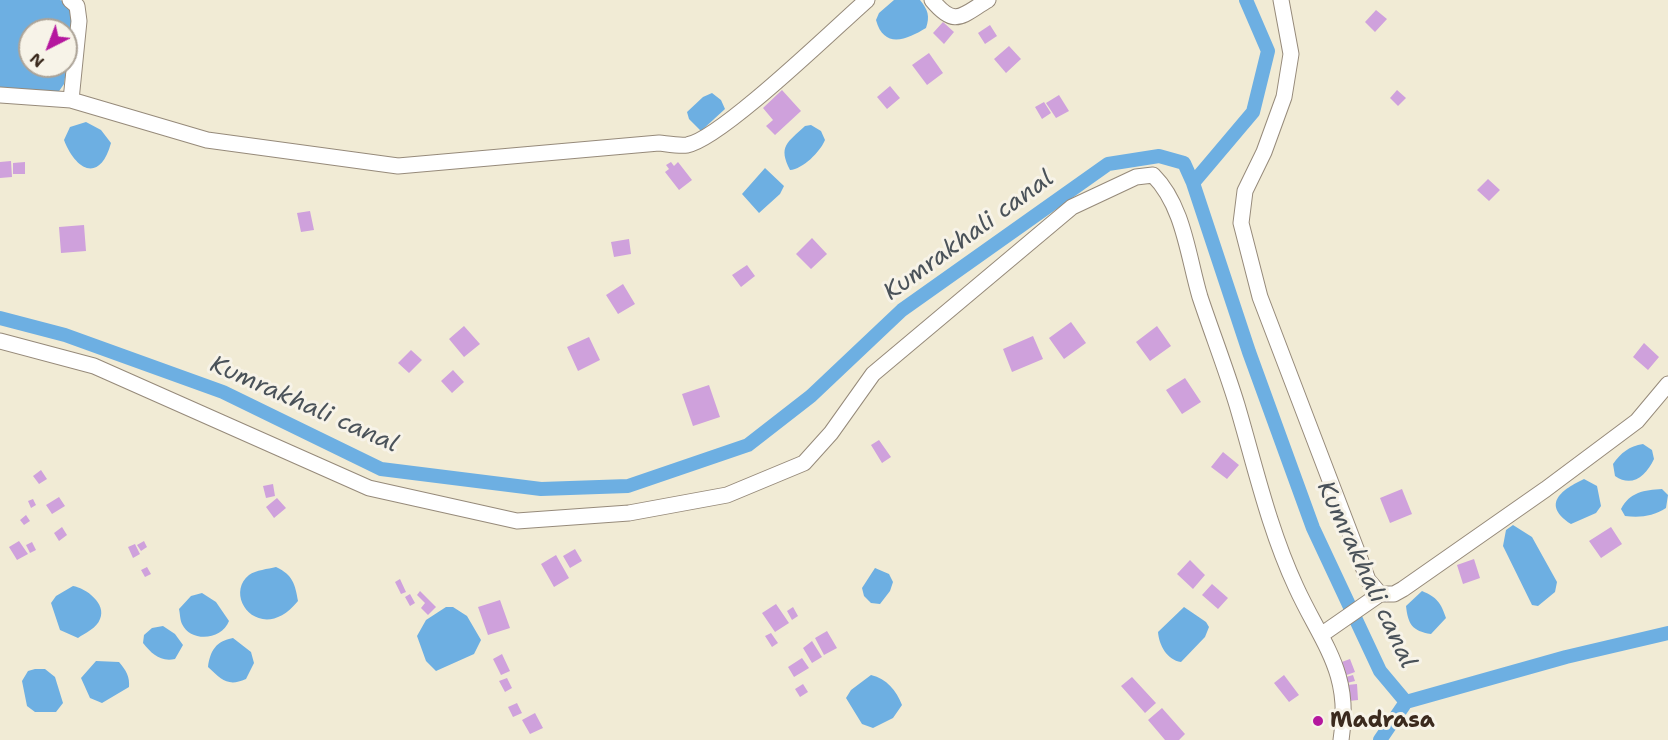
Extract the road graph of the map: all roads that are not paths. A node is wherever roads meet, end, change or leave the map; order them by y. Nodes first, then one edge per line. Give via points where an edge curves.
1 (70, 0) edge
2 (867, 0) edge
3 (932, 0) edge
4 (988, 0) edge
5 (1281, 0) edge
6 (0, 95) edge
7 (71, 100) junction
8 (0, 341) edge
9 (1668, 384) edge
10 (1375, 597) junction
11 (1323, 632) junction
12 (1341, 740) edge

1 - 7 street via 77,6 79,21
2 - 7 street via 742,110 688,145 659,143 398,166 207,140
3 - 4 street via 951,18
5 - 10 street via 1291,54 1284,97 1245,191 1241,223 1260,297
6 - 7 street
8 - 11 street via 94,366 369,488 517,521 629,513 726,495 804,463 873,374 1017,252 1072,207 1136,177 1153,175 1174,207 1259,489 1295,586
9 - 10 street via 1637,421 1546,489 1403,590
10 - 11 street
11 - 12 street via 1342,681

